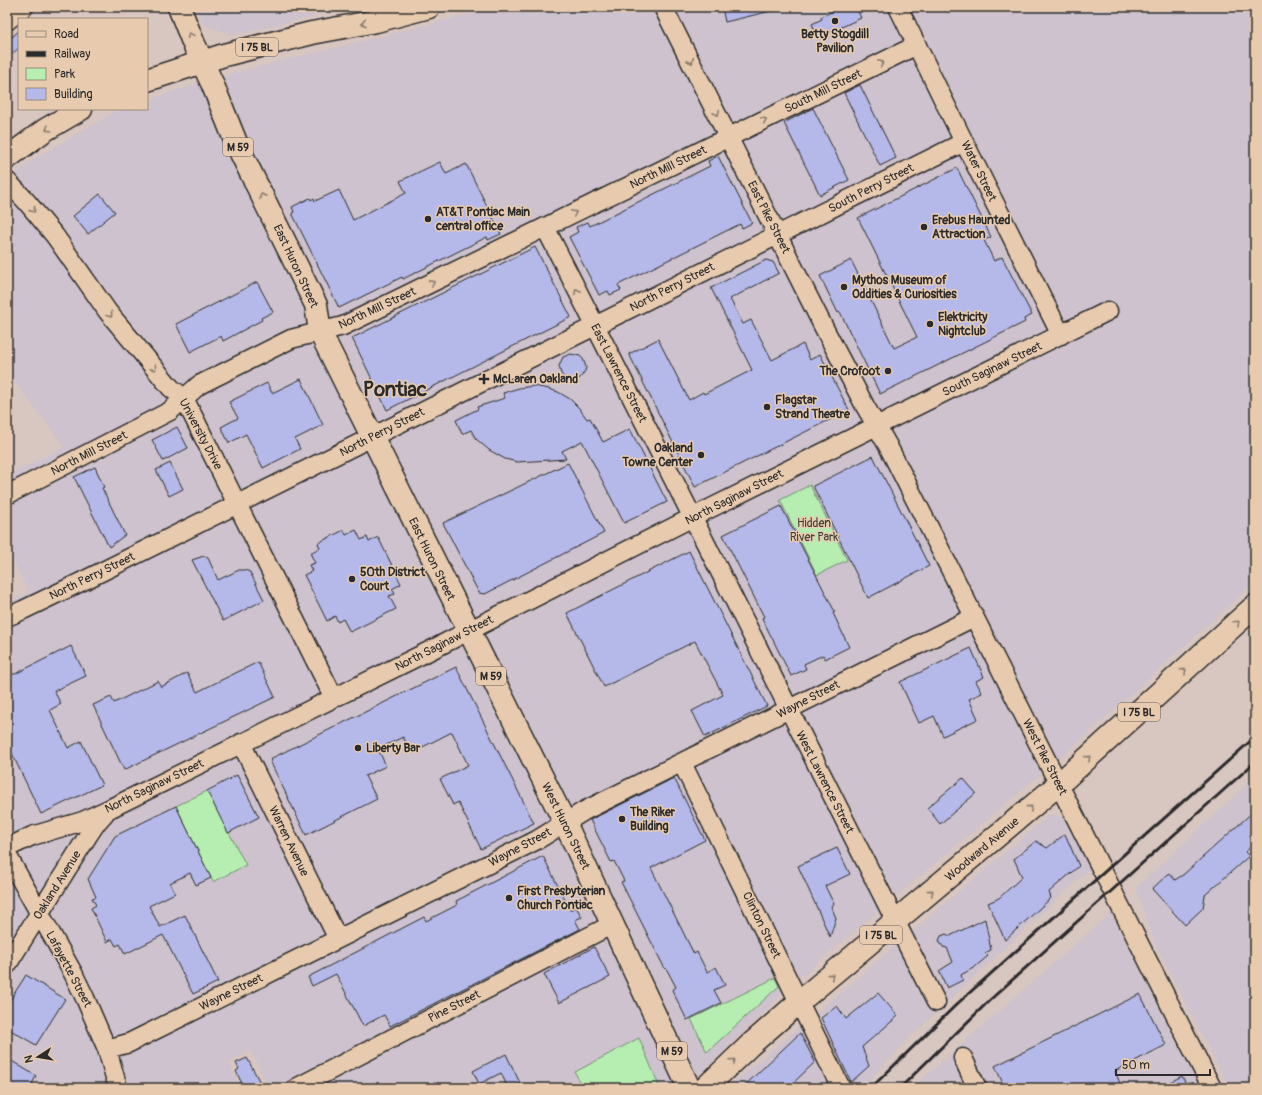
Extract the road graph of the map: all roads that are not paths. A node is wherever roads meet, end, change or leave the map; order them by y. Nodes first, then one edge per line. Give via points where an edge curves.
1 (24, 7) edge
2 (178, 7) edge
3 (429, 7) edge
4 (663, 7) edge
5 (898, 7) edge
6 (7, 21) edge
7 (917, 45) junction
8 (202, 62) junction
9 (148, 80) edge
10 (79, 110) edge
11 (729, 137) junction
12 (964, 142) junction
13 (7, 158) edge
14 (7, 181) edge
15 (545, 227) junction
16 (778, 234) junction
17 (1108, 311) dead end
18 (595, 326) junction
19 (320, 332) junction
20 (1060, 334) junction
21 (184, 398) junction
22 (877, 426) junction
23 (372, 437) junction
24 (7, 495) edge
25 (237, 504) junction
26 (693, 518) junction
27 (1255, 606) edge
28 (7, 617) edge
29 (974, 617) junction
30 (468, 631) junction
31 (334, 698) junction
32 (789, 709) junction
33 (241, 743) junction
34 (682, 763) junction
35 (1059, 784) junction
36 (111, 808) junction
37 (565, 823) junction
38 (7, 848) edge
39 (7, 855) edge
40 (39, 914) junction
41 (896, 923) junction
42 (613, 924) junction
43 (338, 939) junction
44 (7, 965) edge
45 (799, 1002) junction
46 (936, 1002) dead end
47 (107, 1049) junction
48 (962, 1058) dead end
49 (305, 1086) edge
50 (118, 1088) edge
51 (689, 1088) edge
52 (705, 1088) edge
53 (841, 1088) edge
54 (977, 1088) edge
55 (1212, 1088) edge

1 - 6 street
8 -> 2 main road, East Huron Street / M 59
3 -> 8 main road, I 75 BL via 376,21 312,33
4 -> 11 street, East Pike Street
5 - 7 street, Water Street
11 -> 7 street, South Mill Street
7 - 12 street, Water Street
8 - 9 main road, I 75 BL
19 -> 8 main road, East Huron Street / M 59 via 316,305 237,145
10 -> 13 main road via 44,130
15 -> 11 street, North Mill Street
11 - 16 street, East Pike Street
12 - 16 street, South Perry Street
12 - 20 street, Water Street
14 -> 21 street, University Drive via 55,236 108,312 171,388
18 -> 15 street, East Lawrence Street
19 -> 15 street, North Mill Street via 343,326
16 - 18 street, North Perry Street
16 - 22 street, East Pike Street
17 - 20 street, South Saginaw Street
18 - 23 street, North Perry Street
18 - 26 street, East Lawrence Street
19 - 21 street, North Mill Street via 291,339 199,385
19 - 23 main road, East Huron Street / M 59
20 - 22 street, South Saginaw Street
21 - 24 street, North Mill Street via 170,411
21 - 25 street, University Drive
22 - 26 street, North Saginaw Street
22 - 29 street, West Pike Street
23 - 25 street, North Perry Street
23 - 30 main road, East Huron Street / M 59
25 - 28 street, North Perry Street
25 - 31 street, University Drive
26 - 30 street, North Saginaw Street
26 - 32 street, West Lawrence Street
35 -> 27 main road, Woodward Avenue / I 75 BL
29 - 32 street, Wayne Street
29 - 35 street, West Pike Street
30 - 31 street, North Saginaw Street
30 - 37 main road, West Huron Street / M 59
31 - 33 street, North Saginaw Street
32 - 34 street, Wayne Street
32 - 41 street, West Lawrence Street
33 - 36 street, North Saginaw Street
33 - 43 street, Warren Avenue
34 - 37 street, Wayne Street via 584,811
34 - 45 street, Clinton Street
41 -> 35 main road, Woodward Avenue / I 75 BL
35 - 55 street, West Pike Street
36 - 38 street, North Saginaw Street via 83,821 37,834
36 - 40 street, Oakland Avenue via 102,815 88,834
37 - 42 main road, West Huron Street / M 59
37 - 43 street, Wayne Street via 537,840
39 - 40 street, Lafayette Street
40 - 44 street, Oakland Avenue
40 - 47 street, Lafayette Street via 73,973
45 -> 41 main road, Woodward Avenue / I 75 BL
41 - 46 street, West Lawrence Street
42 - 49 street, Pine Street
42 - 51 main road, West Huron Street / M 59
43 - 47 street, Wayne Street via 130,1043
52 -> 45 main road, Woodward Avenue / I 75 BL
45 - 53 street, Clinton Street
47 - 50 street, Lafayette Street
48 - 54 street

